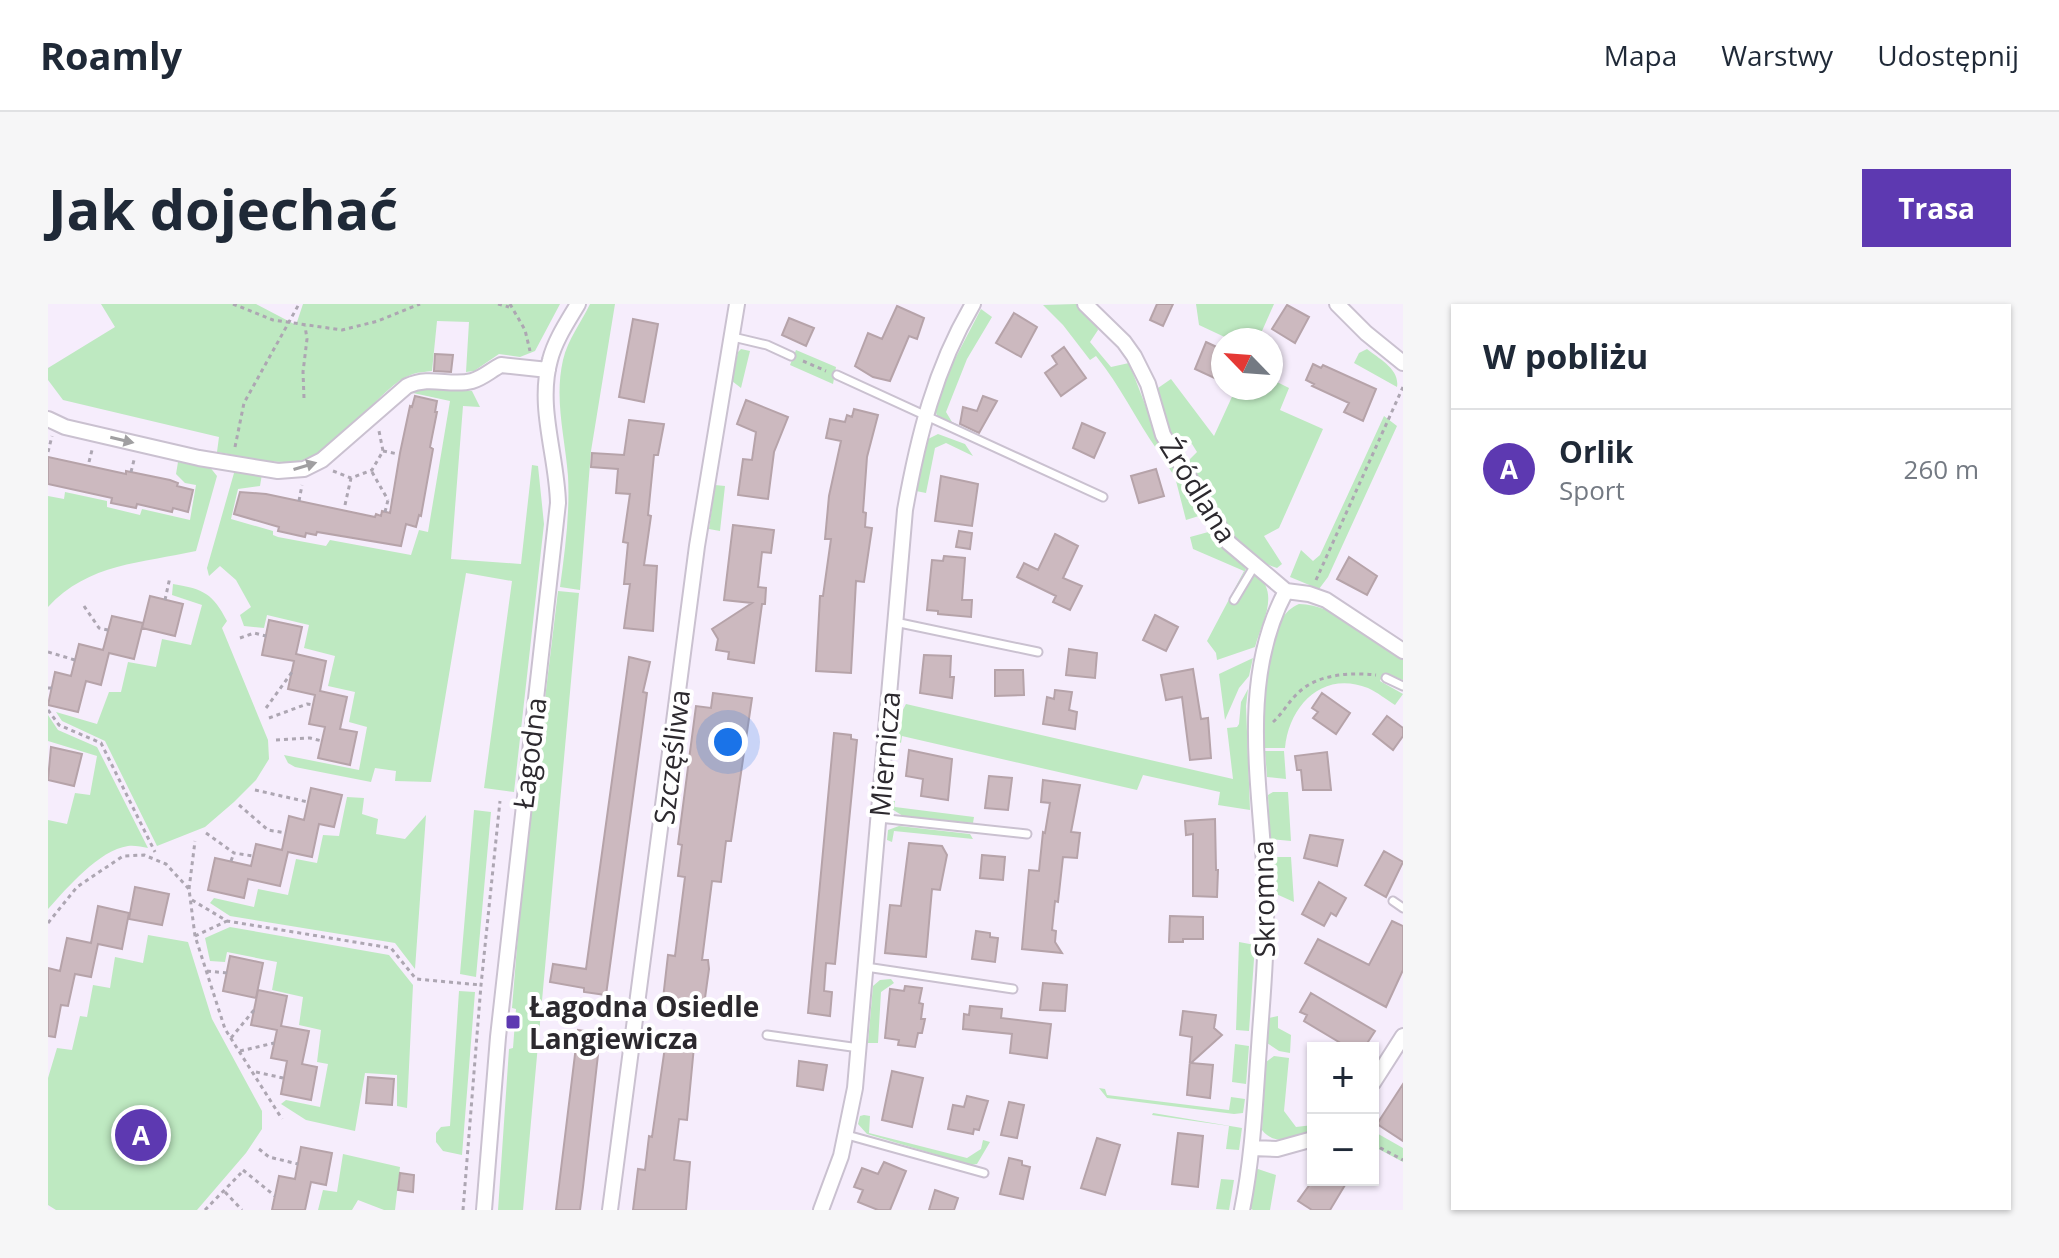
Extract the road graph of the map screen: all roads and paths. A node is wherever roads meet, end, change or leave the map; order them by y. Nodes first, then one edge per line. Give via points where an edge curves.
1 (233, 304) edge
2 (299, 304) edge
3 (420, 304) edge
4 (498, 304) edge
5 (578, 304) edge
6 (737, 304) edge
7 (973, 304) edge
8 (1085, 304) edge
9 (1337, 304) edge
10 (511, 306) edge
11 (288, 322) junction
12 (305, 326) junction
13 (731, 336) junction
14 (791, 356) joint
15 (1403, 363) edge
16 (541, 368) junction
17 (837, 375) joint
18 (1403, 387) edge
19 (304, 398) dead end
20 (925, 415) junction
21 (370, 418) junction
22 (48, 419) edge
23 (383, 451) junction
24 (398, 454) dead end
25 (322, 460) junction
26 (232, 463) junction
27 (372, 470) junction
28 (351, 478) junction
29 (1103, 497) dead end
30 (345, 505) dead end
31 (385, 512) dead end
32 (1255, 565) junction
33 (170, 577) dead end
34 (1286, 591) junction
35 (1309, 594) junction
36 (165, 600) dead end
37 (1234, 600) dead end
38 (84, 606) dead end
39 (895, 622) junction
40 (108, 630) dead end
41 (266, 636) dead end
42 (240, 638) dead end
43 (1403, 651) edge
44 (48, 652) edge
45 (1038, 652) dead end
46 (75, 660) dead end
47 (292, 672) dead end
48 (1386, 678) joint
49 (1403, 686) edge
50 (313, 705) dead end
51 (266, 708) dead end
52 (48, 710) edge
53 (269, 718) dead end
54 (1257, 733) junction
55 (276, 740) dead end
56 (322, 741) dead end
57 (255, 790) dead end
58 (500, 801) dead end
59 (308, 802) dead end
60 (239, 805) dead end
61 (879, 818) junction
62 (206, 833) dead end
63 (286, 833) dead end
64 (1027, 834) dead end
65 (195, 841) dead end
66 (155, 852) dead end
67 (234, 853) junction
68 (253, 856) dead end
69 (231, 861) dead end
70 (189, 889) junction
71 (191, 899) junction
72 (1393, 901) dead end
73 (1403, 908) edge
74 (227, 921) junction
75 (48, 923) edge
76 (195, 936) junction
77 (866, 967) junction
78 (205, 971) junction
79 (227, 973) dead end
80 (481, 985) junction
81 (1013, 989) dead end
82 (254, 1010) dead end
83 (767, 1035) dead end
84 (1403, 1036) edge
85 (231, 1038) junction
86 (274, 1043) dead end
87 (859, 1048) junction
88 (240, 1051) junction
89 (254, 1072) junction
90 (1379, 1074) edge
91 (283, 1078) dead end
92 (282, 1119) dead end
93 (847, 1135) junction
94 (1307, 1141) edge
95 (1379, 1147) edge
96 (1252, 1148) junction
97 (259, 1149) dead end
98 (1403, 1160) edge
99 (298, 1164) dead end
100 (984, 1173) dead end
101 (225, 1191) junction
102 (275, 1196) dead end
103 (211, 1208) edge
104 (205, 1210) edge
105 (242, 1210) edge
106 (463, 1210) edge
107 (484, 1210) edge
108 (610, 1210) edge
109 (821, 1210) edge
110 (1242, 1210) edge

1 - 11 path
2 - 11 path
3 - 12 path via 342,330
4 - 10 path
5 - 16 street, Łagodna
6 - 13 street, Szczęśliwa
7 - 20 street, Miernicza via 945,358
8 - 32 street, Źródlana via 1134,356 1180,465 1222,534
9 - 15 street
10 - 16 path
11 - 12 path
11 - 26 path via 244,403
12 - 19 path
13 - 14 lane
13 - 108 street, Szczęśliwa via 697,546
14 - 17 path
16 - 21 street via 501,365 469,382 419,381
16 - 107 street, Łagodna via 558,503 498,1037
17 - 20 lane
18 - 35 path
20 - 29 lane
20 - 39 street, Miernicza via 905,510
21 - 23 path
21 - 25 street
22 -> 26 street
23 - 24 path
23 - 27 path
26 -> 25 street via 278,471 304,469
25 - 28 path
27 - 28 path
27 - 31 path via 390,500
28 - 30 path
32 - 34 street, Źródlana
32 - 37 lane
33 - 36 path
34 - 35 street
34 - 54 street, Skromna via 1260,665
35 - 43 street via 1340,608
38 - 40 path via 99,628
39 - 45 lane
39 - 61 street, Miernicza
41 - 42 path
44 - 46 path
47 - 51 path
48 - 49 lane
48 - 54 path via 1371,674 1318,680
50 - 53 path
52 - 66 path via 59,725 101,743
54 - 96 street, Skromna via 1266,907
55 - 56 path
57 - 59 path
58 - 80 path
60 - 63 path via 268,830
61 - 64 lane
61 - 77 street, Miernicza
62 - 67 path
65 - 70 path
67 - 68 path
67 - 69 path
70 - 71 path
70 - 75 path via 166,864 144,855 123,856 77,887
71 - 74 path
71 - 76 path
72 - 73 lane
74 - 76 path
74 - 80 path via 391,948 416,979
76 - 78 path
77 - 81 lane
77 - 87 street, Miernicza
78 - 79 path
78 - 85 path
80 - 106 path
82 - 85 path
83 - 87 lane
84 - 90 street
85 - 88 path
86 - 88 path
87 - 93 street, Miernicza
88 - 89 path
89 - 91 path
89 - 92 path
93 - 100 lane
93 - 109 street, Miernicza
94 - 96 street via 1277,1149
95 - 98 path
96 - 110 street, Skromna
97 - 99 path
101 - 102 path via 242,1172
101 - 103 path
101 - 105 path
103 - 104 path

